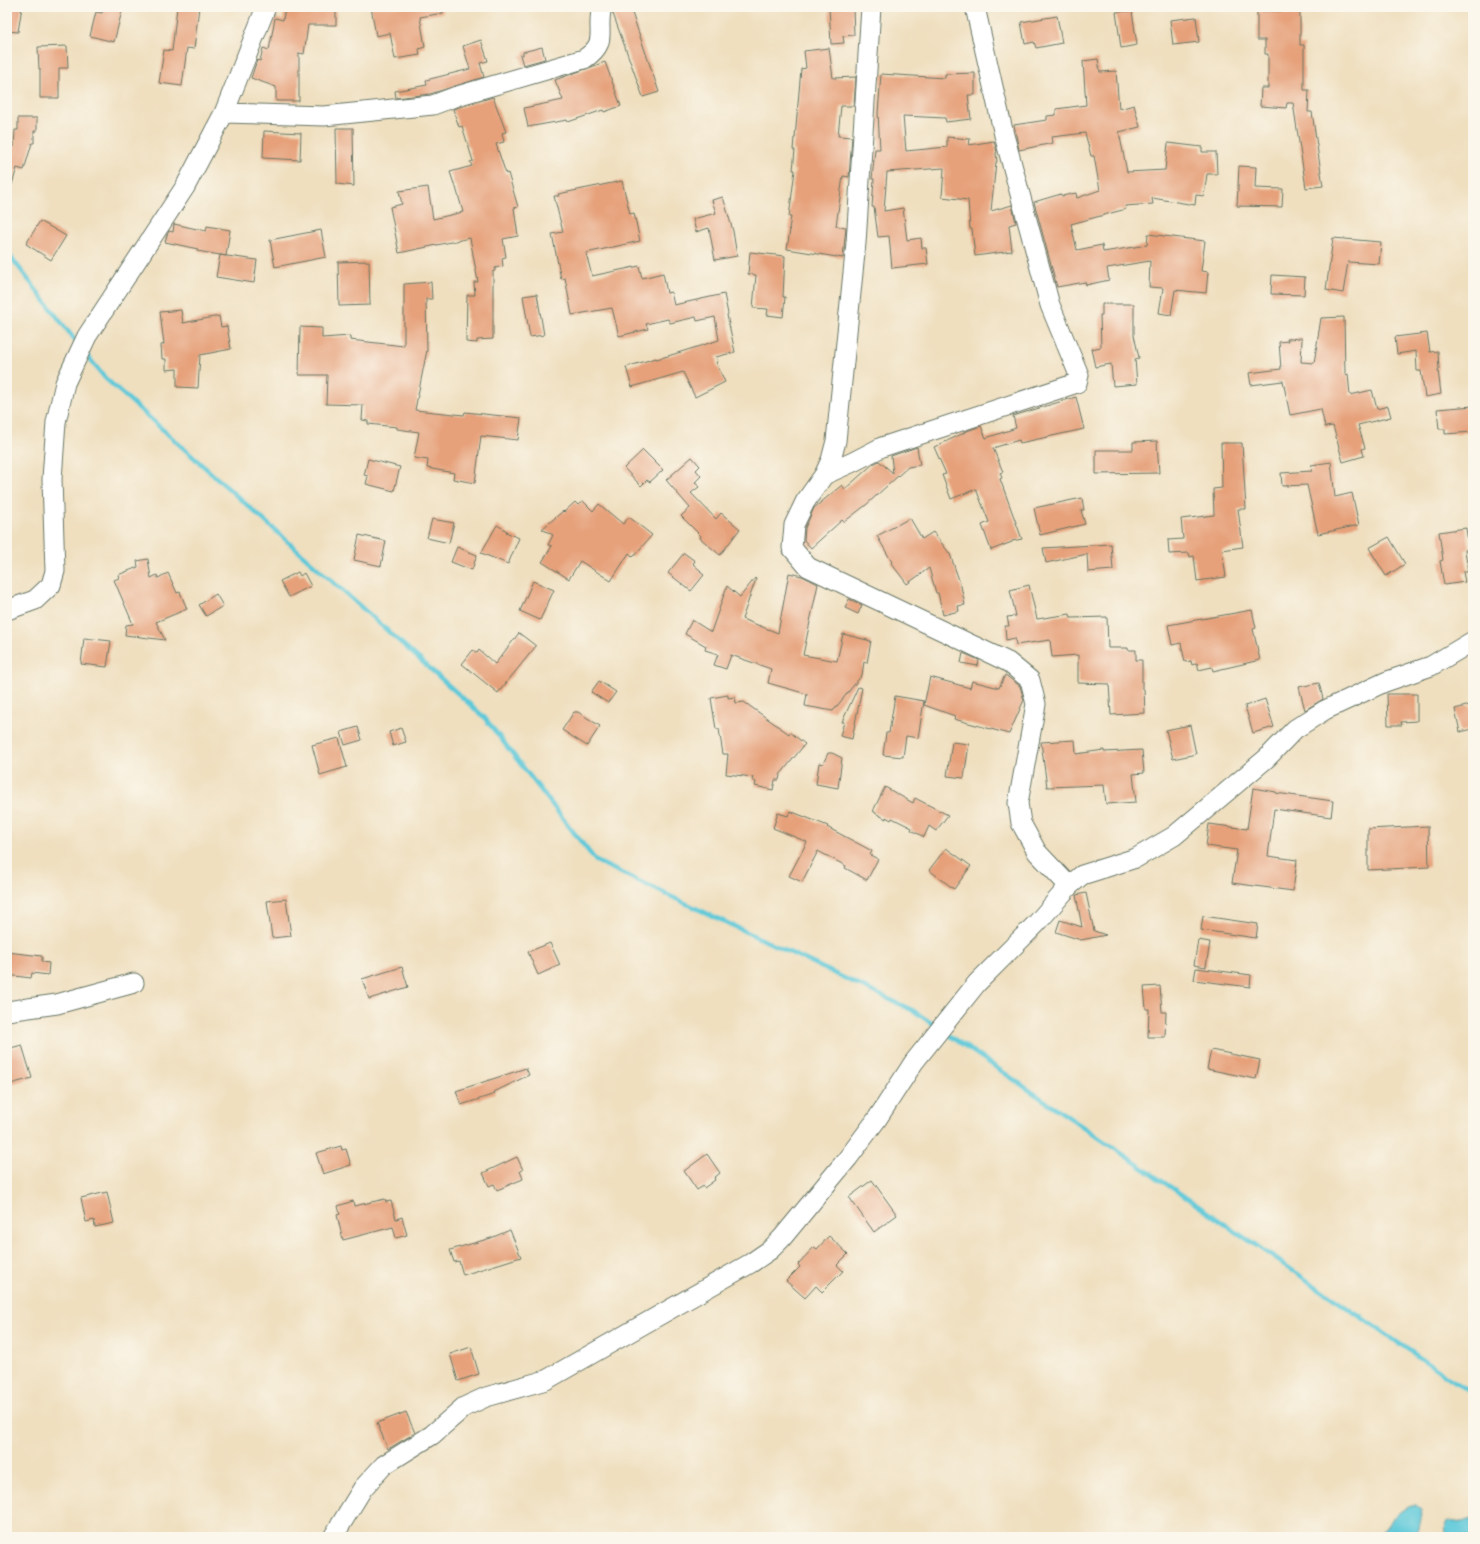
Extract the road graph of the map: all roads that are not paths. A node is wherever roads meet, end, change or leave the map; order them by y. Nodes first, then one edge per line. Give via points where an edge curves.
1 (266, 7) edge
2 (602, 7) edge
3 (871, 7) edge
4 (975, 7) edge
5 (224, 113) junction
6 (824, 475) junction
7 (7, 610) edge
8 (1473, 641) edge
9 (1069, 886) junction
10 (134, 984) dead end
11 (7, 1011) edge
12 (333, 1537) edge

1 - 5 street
2 - 5 street via 600,44 594,53 584,60 457,96 433,106 324,116
3 - 6 street via 856,243 836,441
4 - 6 street via 1004,135 1050,305 1079,375 1077,383 882,447
5 - 7 street via 185,187 87,336 65,383 56,422 52,479 54,571 51,585 35,600
6 - 9 street via 805,502 794,525 792,548 808,568 1008,662 1030,680 1036,704 1018,803 1021,823 1038,852
8 - 9 street via 1431,666 1385,682 1319,714 1295,729 1267,758 1174,836 1136,858 1082,875
9 - 12 street via 1037,923 977,983 914,1062 848,1158 770,1250 546,1380 486,1397 464,1407 432,1435 384,1465 364,1488
10 - 11 street via 58,1004

